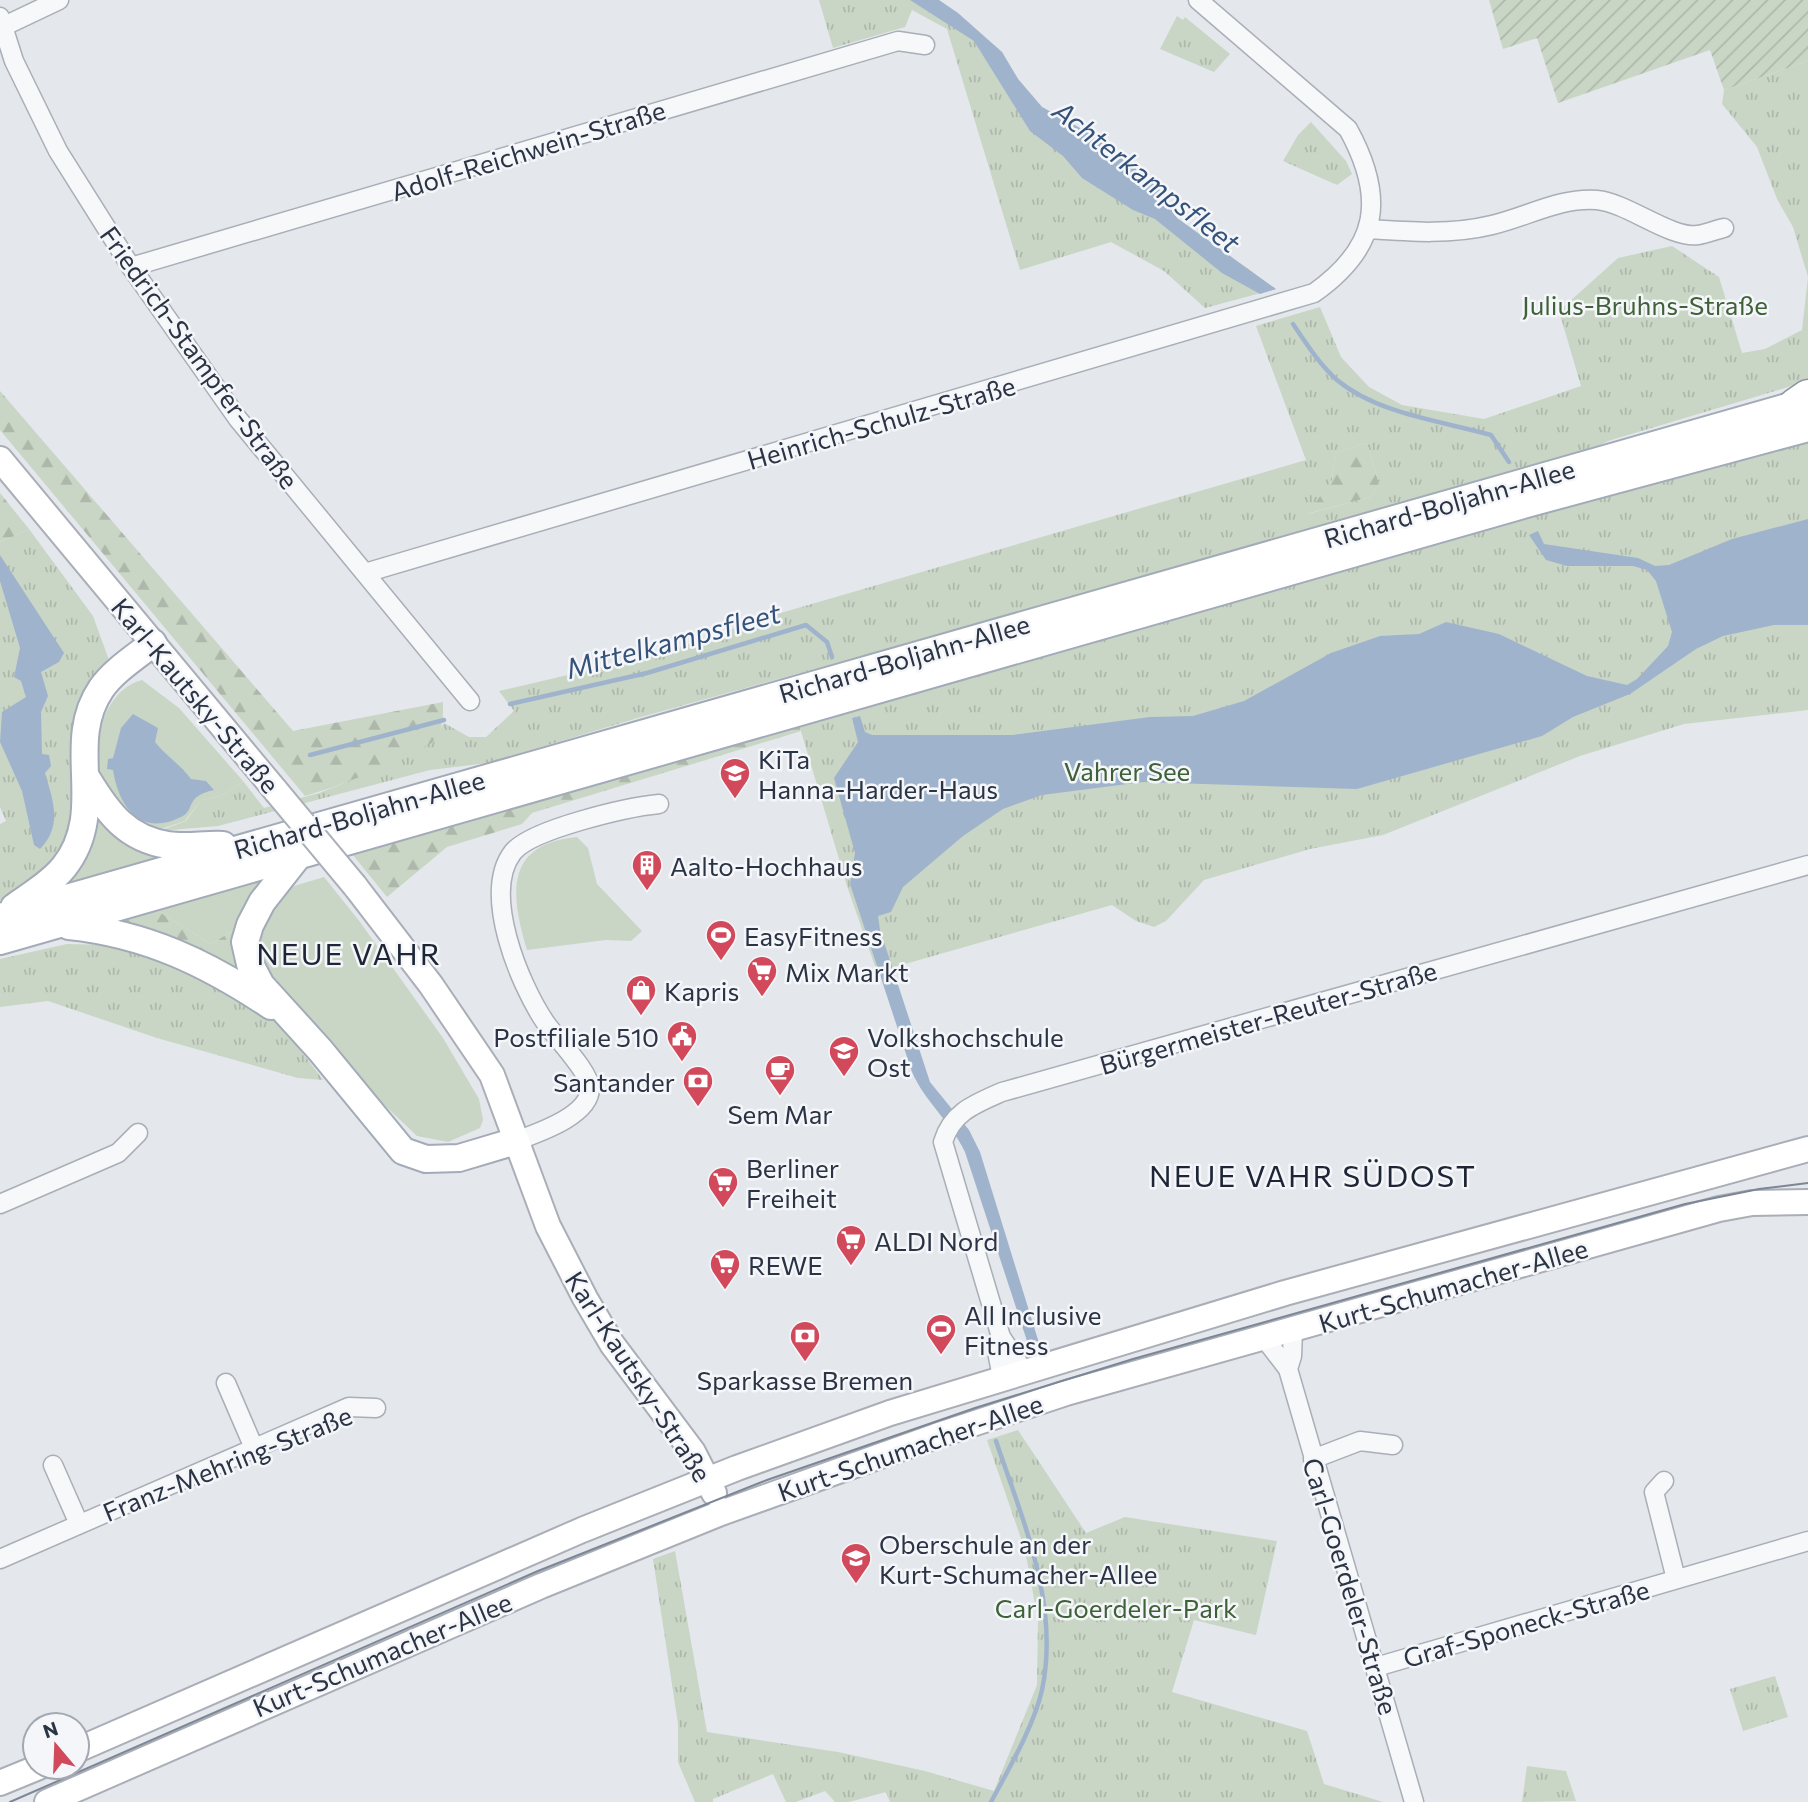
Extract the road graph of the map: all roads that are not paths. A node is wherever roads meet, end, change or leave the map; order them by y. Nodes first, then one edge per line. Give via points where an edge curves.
1 (59, 0) edge
2 (1198, 0) edge
3 (1, 24) edge
4 (925, 45) dead end
5 (1724, 228) dead end
6 (1369, 229) junction
7 (131, 267) junction
8 (1805, 407) edge
9 (0, 460) edge
10 (365, 573) junction
11 (153, 643) junction
12 (470, 701) dead end
13 (88, 780) junction
14 (659, 804) dead end
15 (246, 847) junction
16 (299, 855) junction
17 (1808, 865) edge
18 (1, 925) edge
19 (57, 925) junction
20 (289, 1018) junction
21 (138, 1133) dead end
22 (516, 1141) junction
23 (1808, 1149) edge
24 (1808, 1202) edge
25 (0, 1204) edge
26 (1293, 1331) junction
27 (1265, 1339) junction
28 (1288, 1369) junction
29 (1013, 1373) junction
30 (226, 1382) dead end
31 (376, 1408) dead end
32 (1393, 1445) dead end
33 (254, 1448) junction
34 (1313, 1459) junction
35 (53, 1465) dead end
36 (708, 1480) junction
37 (1664, 1481) dead end
38 (721, 1513) junction
39 (79, 1524) junction
40 (1808, 1541) edge
41 (0, 1559) edge
42 (1676, 1579) junction
43 (1376, 1667) junction
44 (91, 1744) edge
45 (21, 1774) edge
46 (0, 1783) edge
47 (47, 1802) edge
48 (1415, 1802) edge

1 - 3 street
2 - 6 street via 1348,130 1369,175 1373,198
3 - 7 street, Friedrich-Stampfer-Straße via 58,151
4 - 7 street, Adolf-Reichwein-Straße via 898,41
5 - 6 street via 1695,236 1597,200 1572,201 1494,225 1449,233
6 - 10 street, Heinrich-Schulz-Straße via 1350,264 1314,293
7 - 10 street, Friedrich-Stampfer-Straße via 238,419
8 - 15 main road, Richard-Boljahn-Allee
8 - 16 main road, Richard-Boljahn-Allee via 1530,503
9 - 11 street, Karl-Kautsky-Straße
10 - 12 street, Friedrich-Stampfer-Straße
11 - 13 main road via 102,688 85,727
11 - 22 street, Karl-Kautsky-Straße, bridge via 431,985 492,1075
13 - 15 main road via 117,822 133,835 170,846
13 - 18 main road via 82,837 72,856
14 - 22 street via 629,807 555,829 514,850 503,872 501,906 527,990 590,1087 587,1100 575,1113
15 - 18 main road, Richard-Boljahn-Allee
16 - 19 main road, Richard-Boljahn-Allee
16 - 20 main road via 262,902 245,942 261,985
17 - 29 street, Bürgermeister-Reuter-Straße via 1015,1089 953,1122 943,1142
18 - 19 main road, Richard-Boljahn-Allee
19 - 20 main road via 110,930 153,943 186,957
20 - 22 main road via 403,1151 426,1159 459,1158
21 - 25 street via 118,1153
22 - 36 street, Karl-Kautsky-Straße via 548,1226 584,1298
23 - 29 street, Kurt-Schumacher-Allee
24 - 26 street, Kurt-Schumacher-Allee via 1719,1209
26 - 27 street, Kurt-Schumacher-Allee
26 - 28 street, Carl-Goerdeler-Straße
27 - 28 street, Carl-Goerdeler-Straße
27 - 38 street, Kurt-Schumacher-Allee via 1066,1393
28 - 34 street, Carl-Goerdeler-Straße
29 - 36 street, Kurt-Schumacher-Allee
30 - 33 street
31 - 33 street, Franz-Mehring-Straße via 349,1407
32 - 34 street via 1360,1441
33 - 39 street, Franz-Mehring-Straße
34 - 43 street, Carl-Goerdeler-Straße
35 - 39 street, Franz-Mehring-Straße
36 - 38 street, Karl-Kautsky-Straße
36 - 44 street, Kurt-Schumacher-Allee via 417,1600
37 - 42 street, Graf-Sponeck-Straße via 1654,1492
38 - 47 street, Kurt-Schumacher-Allee via 459,1619
39 - 41 street, Franz-Mehring-Straße
40 - 42 street, Graf-Sponeck-Straße
42 - 43 street, Graf-Sponeck-Straße
43 - 48 street, Carl-Goerdeler-Straße
45 - 46 street

